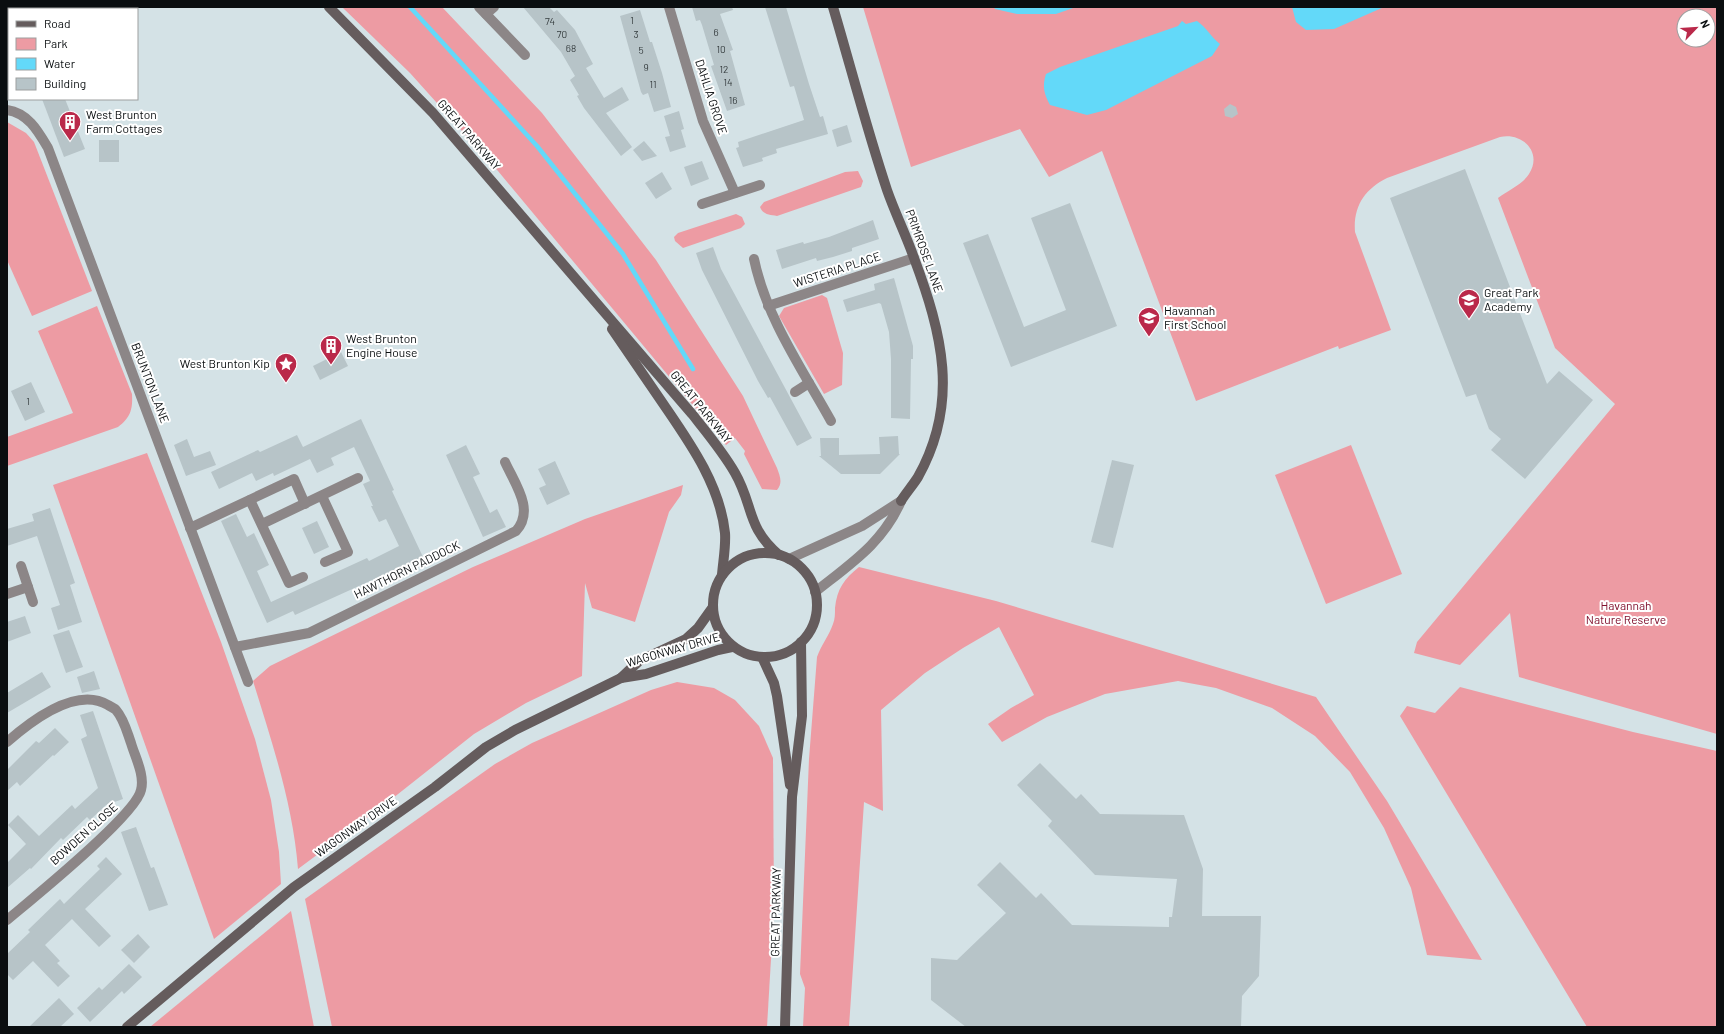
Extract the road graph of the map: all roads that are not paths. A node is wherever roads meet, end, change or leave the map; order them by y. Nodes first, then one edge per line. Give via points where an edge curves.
1 (329, 7) edge
2 (494, 7) edge
3 (668, 7) edge
4 (833, 7) edge
5 (482, 11) edge
6 (525, 55) dead end
7 (7, 110) edge
8 (760, 185) dead end
9 (735, 193) junction
10 (702, 204) dead end
11 (914, 258) junction
12 (754, 259) dead end
13 (583, 286) junction
14 (768, 306) junction
15 (810, 383) junction
16 (795, 392) dead end
17 (831, 421) dead end
18 (505, 462) dead end
19 (358, 478) dead end
20 (322, 496) junction
21 (250, 500) junction
22 (901, 502) junction
23 (305, 504) junction
24 (262, 524) junction
25 (190, 528) junction
26 (779, 555) junction
27 (789, 559) junction
28 (325, 562) dead end
29 (21, 566) dead end
30 (722, 575) junction
31 (303, 577) dead end
32 (28, 587) junction
33 (815, 592) junction
34 (7, 594) edge
35 (34, 602) dead end
36 (713, 607) junction
37 (802, 642) junction
38 (235, 647) junction
39 (732, 647) junction
40 (762, 657) junction
41 (621, 678) junction
42 (248, 682) dead end
43 (7, 742) edge
44 (792, 797) junction
45 (7, 920) edge
46 (127, 1027) edge
47 (785, 1027) edge

1 - 13 street, GREAT PARKWAY via 433,113
2 - 5 street
3 - 9 street, DAHLIA GROVE via 703,121
4 - 11 street, PRIMROSE LANE via 888,191
5 - 6 street
7 - 25 street, BRUNTON LANE via 27,118 48,148
8 - 9 street
9 - 10 street
11 - 14 street, WISTERIA PLACE
11 - 22 street, PRIMROSE LANE via 932,313 942,358 944,382 937,432 918,477
12 - 14 street via 759,284
13 - 26 street, GREAT PARKWAY via 727,459 743,489 757,531 767,545
13 - 30 street, GREAT PARKWAY via 678,425 712,485 721,509 725,534
14 - 15 street
15 - 16 street
15 - 17 street
18 - 38 street, HAWTHORN PADDOCK via 525,507 524,518 516,531 309,633
19 - 20 street
20 - 23 street
20 - 28 street via 348,552
21 - 23 street via 294,479
21 - 24 street
21 - 25 street
22 - 27 street, PRIMROSE LANE via 862,526
22 - 33 street, PRIMROSE LANE via 894,518 864,553
23 - 24 street
24 - 31 street via 289,583
25 - 38 street, BRUNTON LANE
26 - 27 street, GREAT PARKWAY
26 - 30 street, GREAT PARKWAY via 758,553 748,556 729,567
27 - 33 street, GREAT PARKWAY via 806,573
29 - 32 street
30 - 36 street, GREAT PARKWAY via 716,585
32 - 34 street
32 - 35 street
33 - 37 street, GREAT PARKWAY via 817,602 814,624
36 - 39 street, GREAT PARKWAY via 718,628
36 - 41 street, WAGONWAY DRIVE via 698,628 686,639 639,661
37 - 40 street, GREAT PARKWAY via 783,654
37 - 44 street, GREAT PARKWAY via 802,716
38 - 42 street, BRUNTON LANE
39 - 40 street, GREAT PARKWAY via 751,656
39 - 41 street, WAGONWAY DRIVE via 646,674
40 - 44 street, GREAT PARKWAY via 778,696
41 - 46 street, WAGONWAY DRIVE via 486,747 435,787 294,887
43 - 45 street, BOWDEN CLOSE via 26,726 55,708 83,700 100,700 116,709 142,778 141,791 133,806 114,826
44 - 47 street, GREAT PARKWAY

